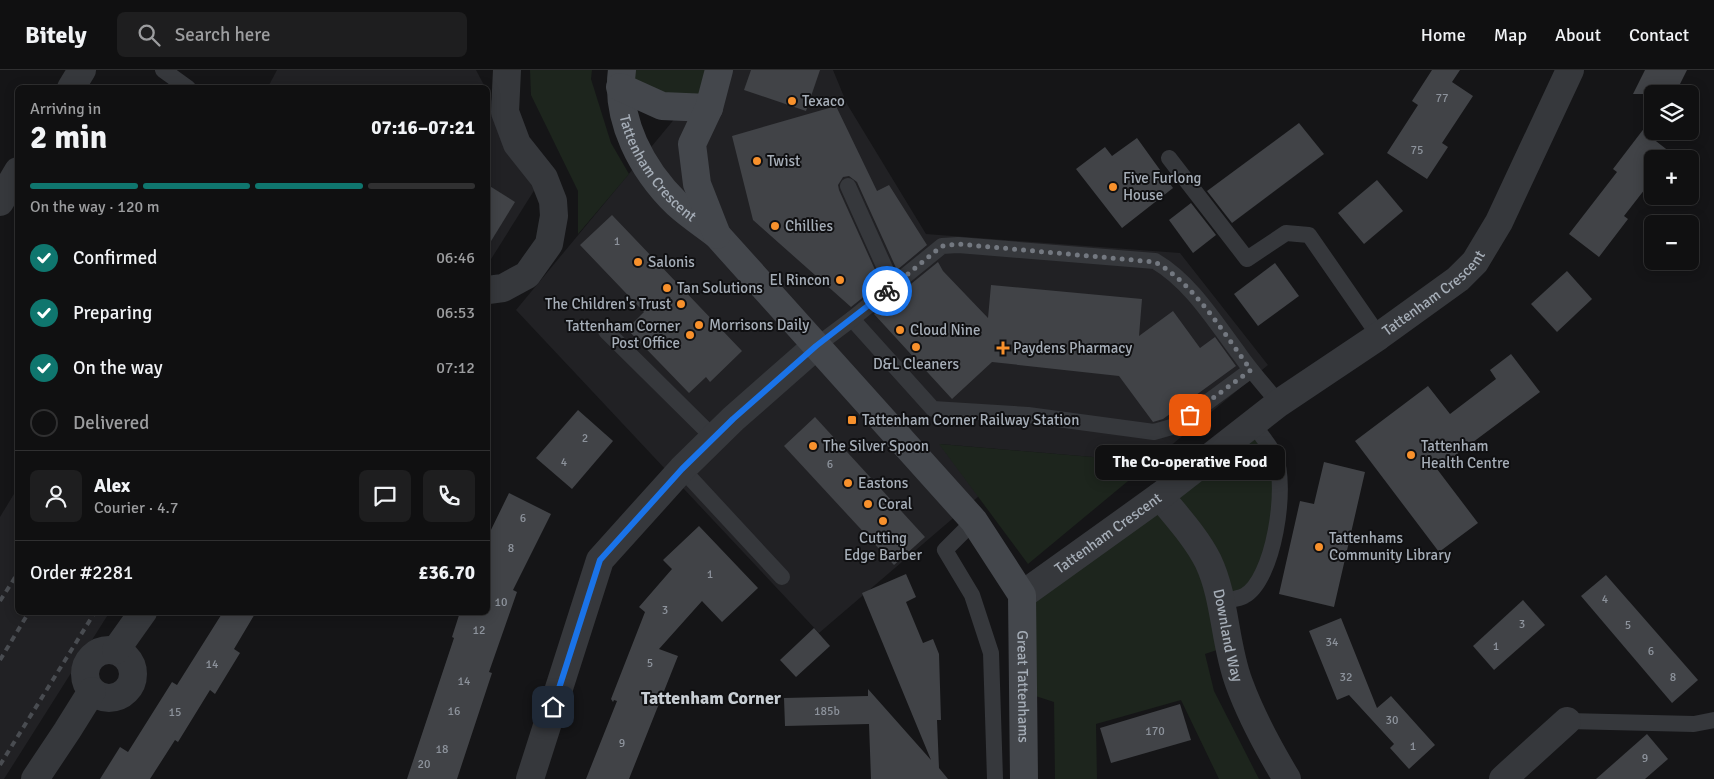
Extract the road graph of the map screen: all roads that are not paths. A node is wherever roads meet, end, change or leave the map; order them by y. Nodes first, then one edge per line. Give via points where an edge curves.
1 (82, 70) edge
2 (163, 70) edge
3 (507, 70) edge
4 (719, 70) edge
5 (1570, 70) edge
6 (621, 79) edge
7 (73, 85) edge
8 (184, 85) edge
9 (709, 108) junction
10 (1169, 158) dead end
11 (15, 176) edge
12 (848, 186) dead end
13 (0, 202) edge
14 (717, 235) junction
15 (893, 286) junction
16 (490, 290) edge
17 (852, 319) junction
18 (606, 331) dead end
19 (1379, 336) junction
20 (816, 346) junction
21 (1251, 370) junction
22 (1279, 404) junction
23 (1254, 424) junction
24 (714, 438) junction
25 (682, 469) junction
26 (1160, 496) junction
27 (974, 521) junction
28 (782, 576) dead end
29 (1022, 595) junction
30 (1222, 602) junction
31 (141, 615) edge
32 (116, 650) junction
33 (92, 691) junction
34 (1714, 720) edge
35 (1567, 721) joint
36 (35, 779) edge
37 (530, 779) edge
38 (995, 779) edge
39 (1024, 779) edge
40 (1287, 779) edge
41 (1503, 779) edge

1 - 7 street
2 - 8 lane
3 - 16 street via 505,112 517,144 544,178 554,216 549,244 527,275 504,288
4 - 9 main road, Tattenham Crescent
5 - 19 street, Tattenham Crescent via 1499,222 1474,262 1458,279
6 - 9 main road, Tattenham Crescent via 662,106
6 - 14 main road, Tattenham Crescent via 628,128 643,163 677,204
9 - 14 main road, Tattenham Crescent via 692,144 697,184
10 - 19 lane via 1247,259 1286,233 1309,235
11 - 13 street
12 - 15 lane
14 - 20 main road, Tattenham Crescent
15 - 17 lane
15 - 21 lane via 942,246 958,244 1155,262 1170,270 1204,307
17 - 20 lane
17 - 21 lane via 933,409 1028,415 1154,432 1175,426
18 - 24 lane
19 - 22 street, Tattenham Crescent
20 - 24 street
20 - 27 main road, Tattenham Crescent
21 - 22 lane
22 - 23 street, Tattenham Crescent
23 - 26 street, Tattenham Crescent
23 - 30 lane via 1275,457 1279,476 1280,499 1270,555 1259,580 1244,596
24 - 25 street
25 - 28 lane
25 - 37 street via 600,560
26 - 29 street, Tattenham Crescent
26 - 30 street, Downland Way via 1208,561
27 - 29 main road, Tattenham Crescent
27 - 38 lane via 945,550 972,595 992,653
29 - 39 main road, Great Tattenhams
30 - 40 street, Downland Way via 1239,683
31 - 32 street
32 - 33 street via 100,651 88,661 85,677
32 - 33 street via 129,659 133,667 134,675 128,690 122,695 106,698
33 - 36 street
34 - 35 lane via 1694,724
35 - 41 street

